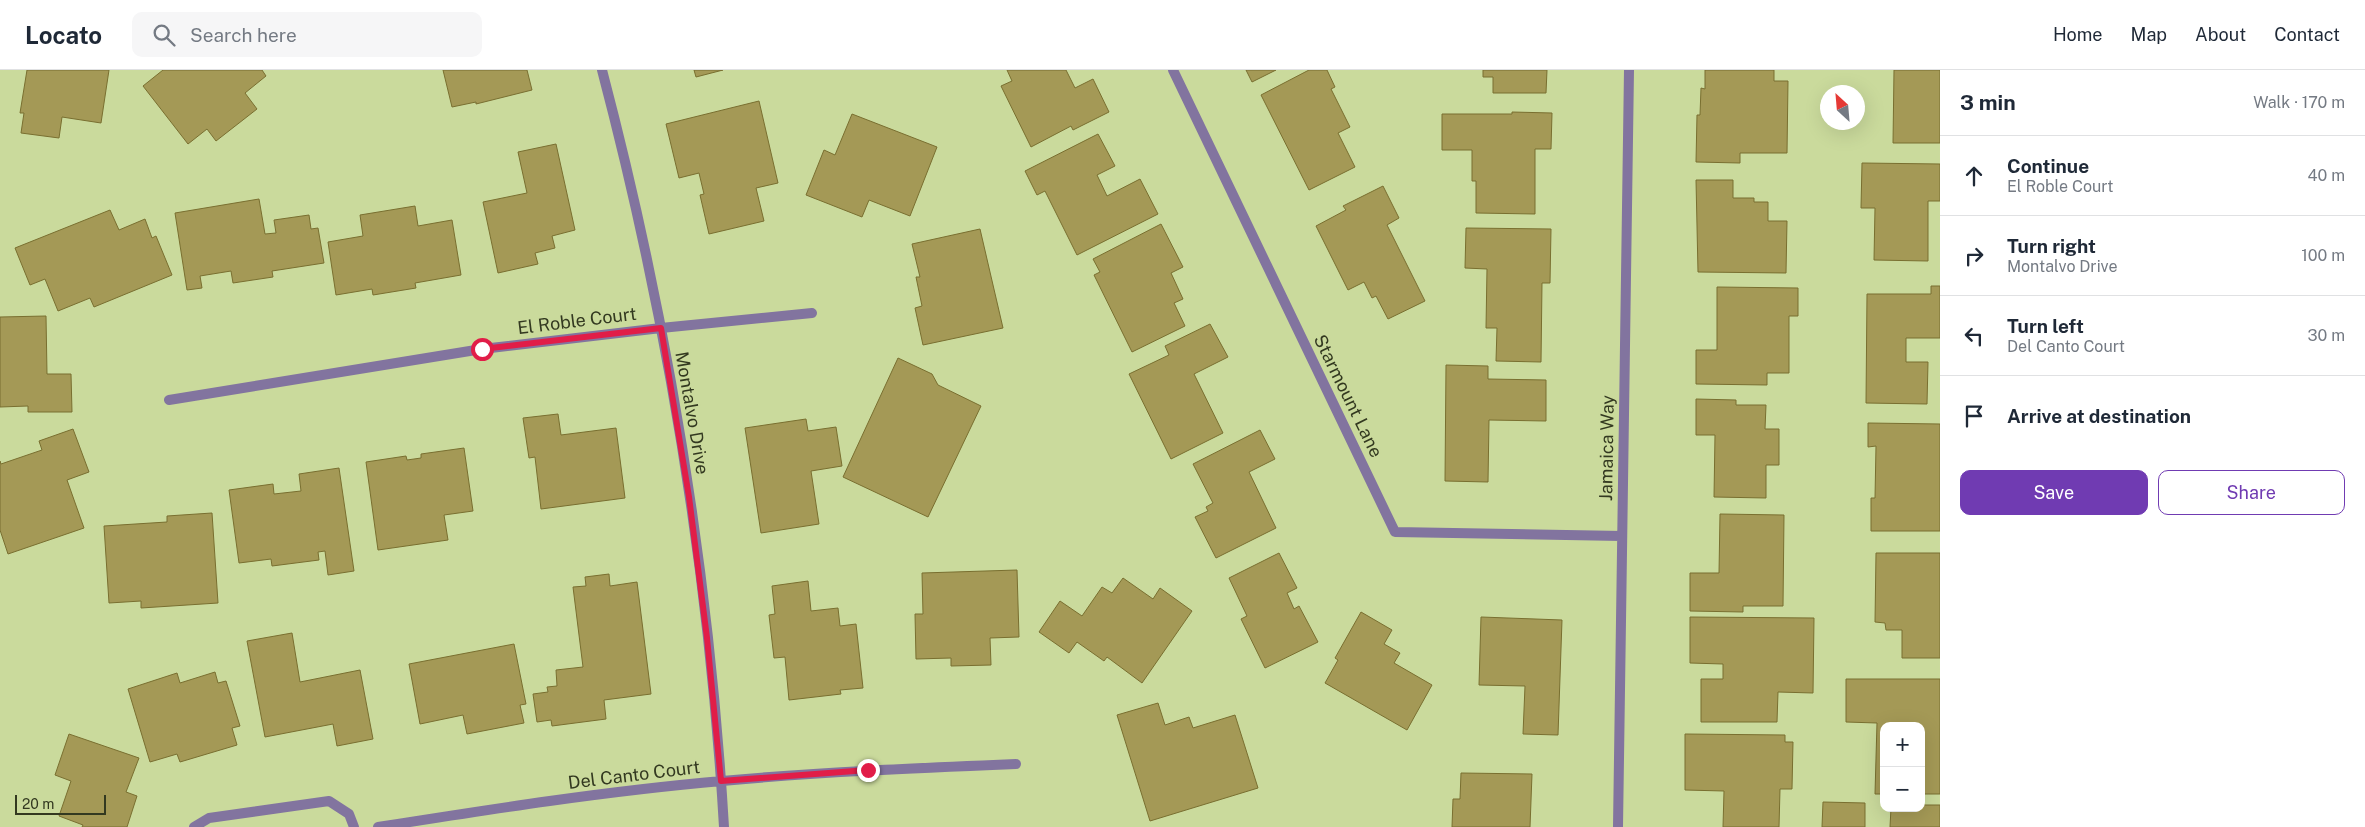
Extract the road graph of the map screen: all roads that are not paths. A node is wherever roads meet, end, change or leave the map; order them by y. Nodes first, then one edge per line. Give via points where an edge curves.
1 (602, 70) edge
2 (1173, 70) edge
3 (1629, 70) edge
4 (812, 313) dead end
5 (661, 328) junction
6 (169, 400) dead end
7 (1622, 536) junction
8 (1016, 764) dead end
9 (721, 781) junction
10 (194, 827) edge
11 (354, 827) edge
12 (378, 827) edge
13 (724, 827) edge
14 (1618, 827) edge

1 - 5 street, Montalvo Drive
2 - 7 street, Starmount Lane via 1395,532
3 - 7 street, Jamaica Way
4 - 5 street, El Roble Court
5 - 6 street, El Roble Court via 482,349
5 - 9 street, Montalvo Drive via 690,506
7 - 14 street, Jamaica Way
8 - 9 street, Del Canto Court via 868,770
9 - 12 street, Del Canto Court via 541,802
9 - 13 street, Montalvo Drive
10 - 11 street via 209,818 329,801 349,814

